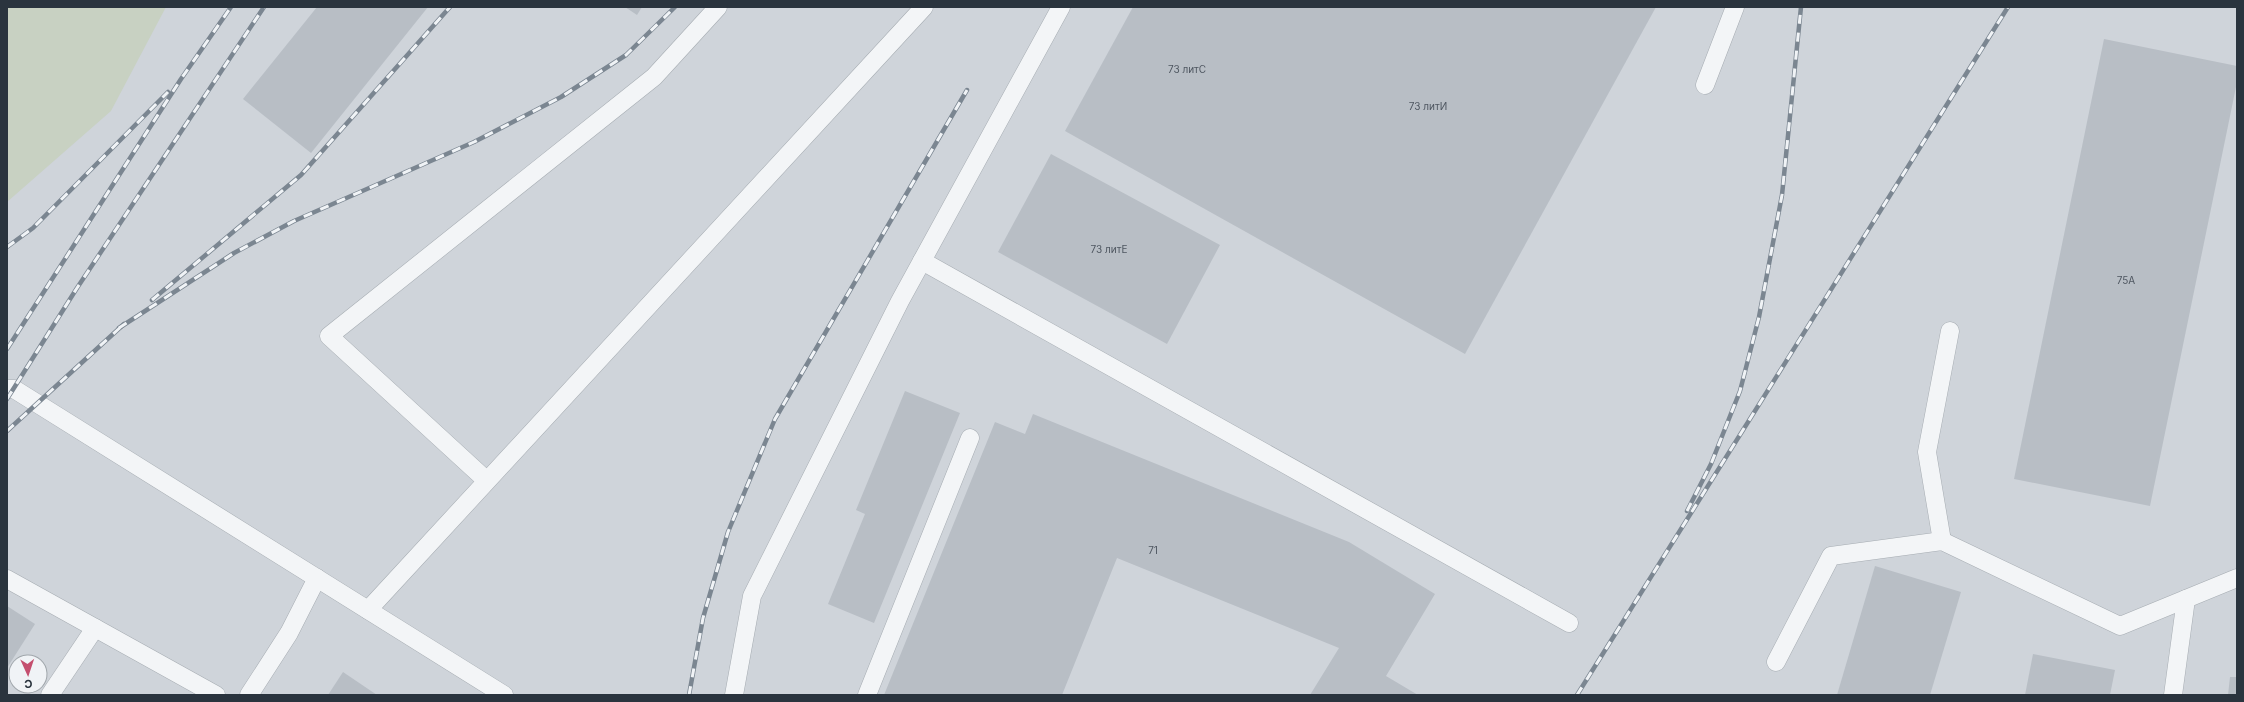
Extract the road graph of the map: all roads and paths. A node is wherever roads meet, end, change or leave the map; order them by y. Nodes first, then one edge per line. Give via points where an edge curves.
1 (718, 7) edge
2 (924, 7) edge
3 (1061, 7) edge
4 (1736, 7) edge
5 (1705, 85) dead end
6 (922, 261) junction
7 (1950, 330) dead end
8 (7, 389) edge
9 (970, 438) dead end
10 (486, 480) junction
11 (1942, 541) junction
12 (317, 578) junction
13 (2237, 578) edge
14 (7, 579) edge
15 (2186, 599) junction
16 (368, 610) junction
17 (1569, 622) dead end
18 (95, 628) junction
19 (1776, 662) dead end
20 (251, 694) edge
21 (50, 695) edge
22 (216, 695) edge
23 (504, 695) edge
24 (734, 695) edge
25 (867, 695) edge
26 (2173, 695) edge

1 - 10 lane via 654,77 329,336
2 - 10 lane
3 - 6 lane
4 - 5 lane
6 - 17 lane
6 - 24 lane via 752,596
7 - 11 lane via 1927,452
8 - 12 lane via 14,388
9 - 25 lane
10 - 16 lane
11 - 15 lane via 2120,626
11 - 19 lane via 1831,556
12 - 16 lane
12 - 20 lane via 289,633
13 - 15 lane
14 - 18 lane
15 - 26 lane
16 - 23 lane
18 - 21 lane
18 - 22 lane

